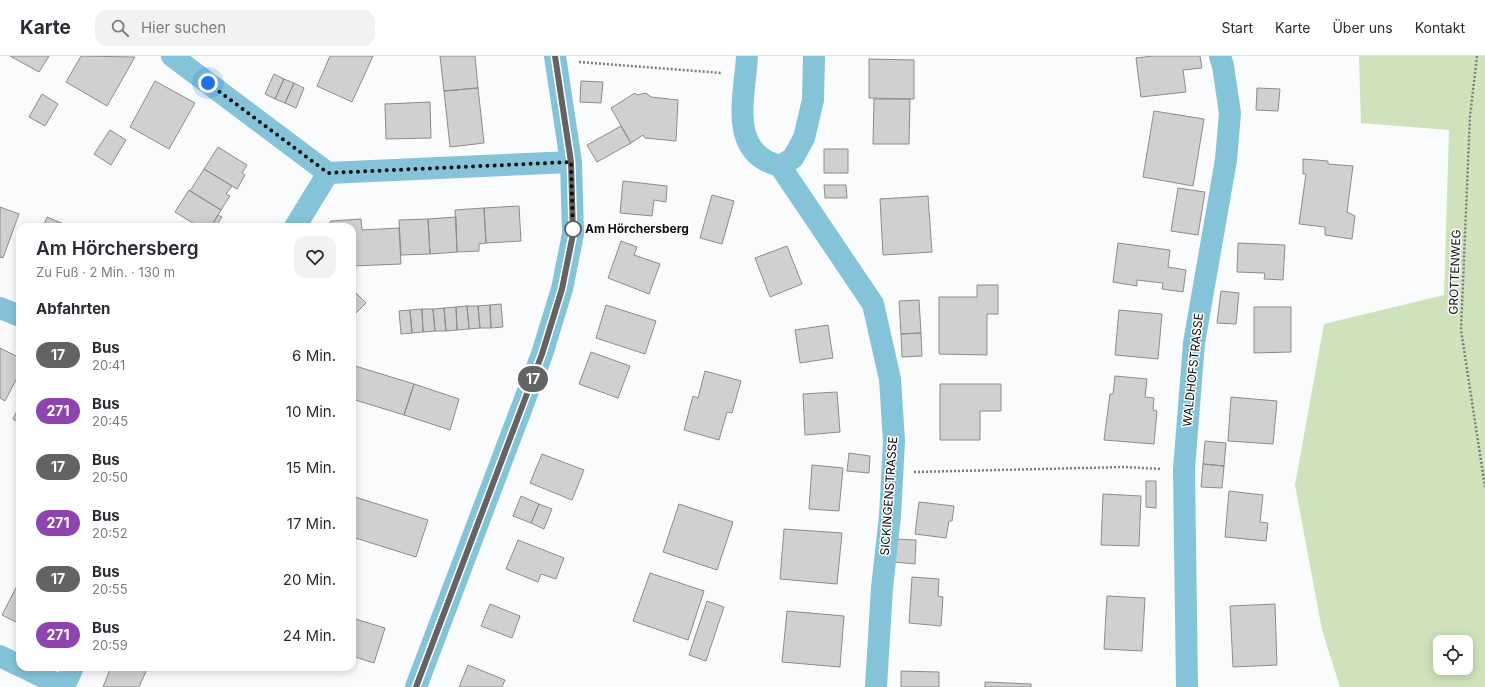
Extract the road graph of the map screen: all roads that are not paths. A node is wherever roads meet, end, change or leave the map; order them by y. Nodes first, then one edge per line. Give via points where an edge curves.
1 (172, 56) edge
2 (747, 56) edge
3 (814, 56) edge
4 (1220, 56) edge
5 (555, 58) edge
6 (571, 162) junction
7 (780, 166) junction
8 (328, 173) junction
9 (297, 223) edge
10 (0, 308) edge
11 (16, 314) edge
12 (0, 656) edge
13 (16, 664) edge
14 (31, 671) edge
15 (71, 671) edge
16 (63, 687) edge
17 (416, 687) edge
18 (876, 687) edge
19 (1187, 687) edge

1 - 8 street
2 - 7 street via 742,108 745,134 754,153 767,163
3 - 7 street via 813,100 804,138 793,158
4 - 19 street, WALDHOFSTRASSE via 1230,113 1227,152 1194,343 1184,469
5 - 6 street
6 - 8 street
6 - 17 street via 573,234 562,289 542,354
7 - 18 street, SICKINGENSTRASSE via 872,304 890,379 894,441
8 - 9 street
10 - 11 street
12 - 13 street
14 - 16 street
15 - 16 street

